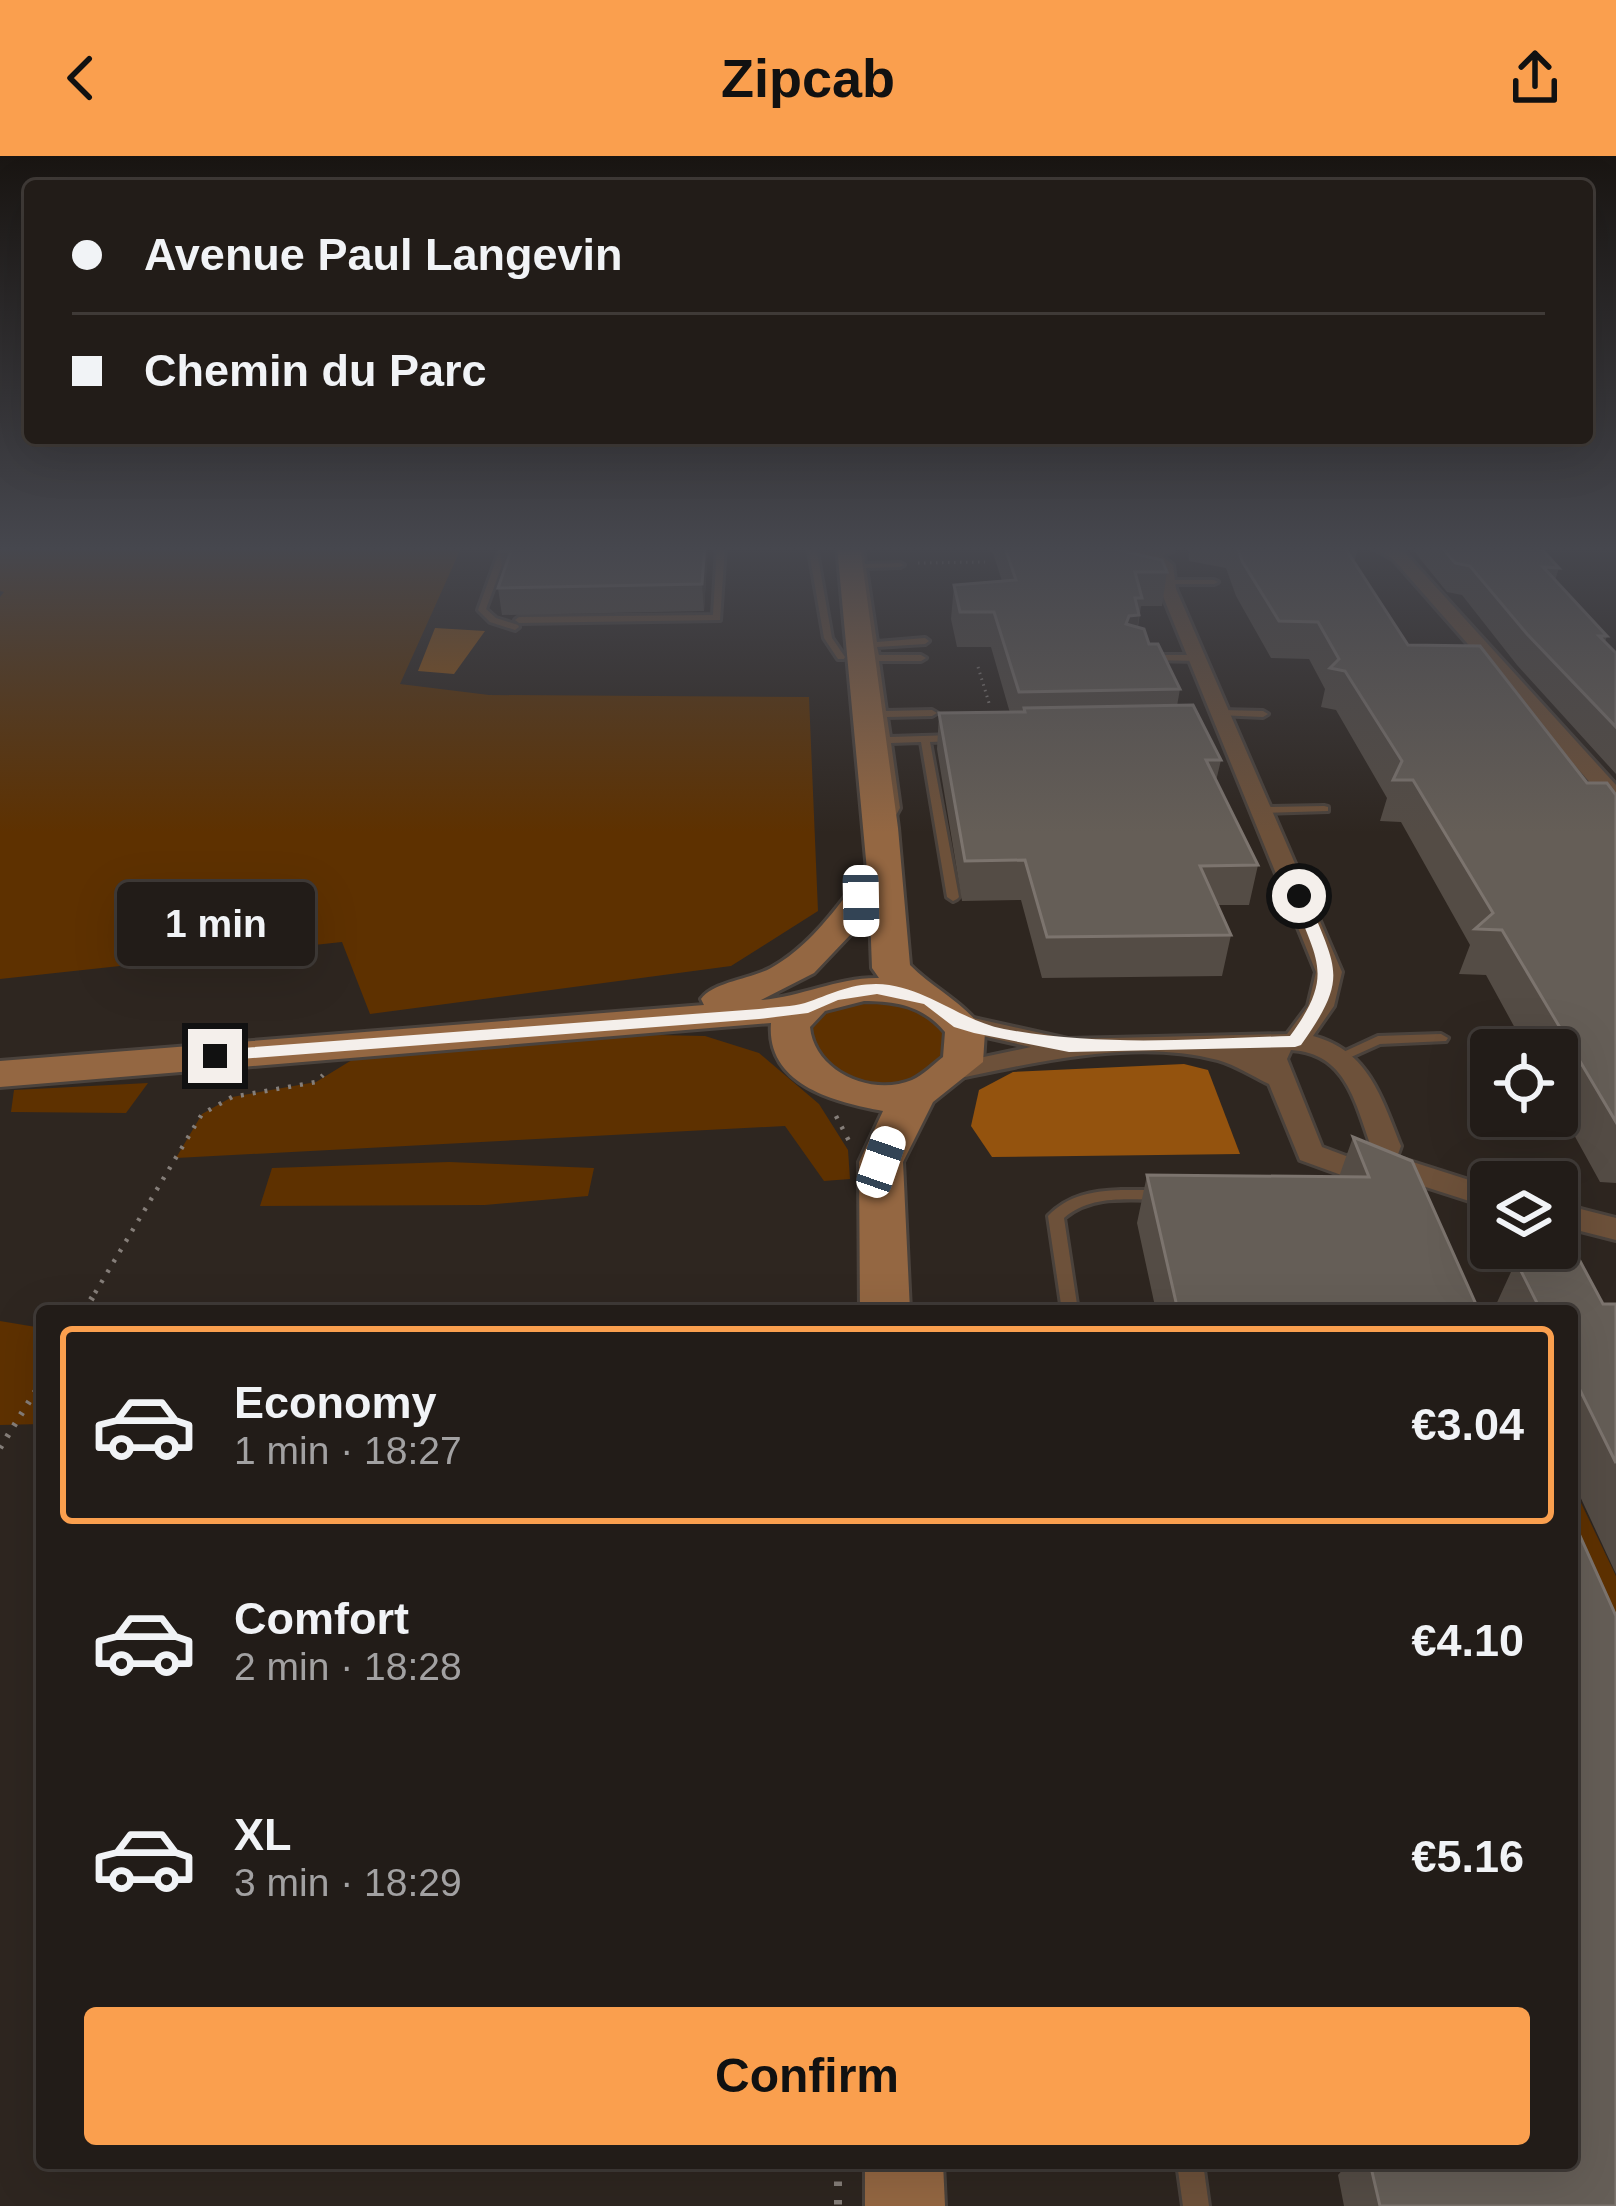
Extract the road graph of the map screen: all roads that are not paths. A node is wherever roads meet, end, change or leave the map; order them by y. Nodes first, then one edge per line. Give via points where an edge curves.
1 (831, 642) edge
2 (840, 642) edge
3 (864, 642) edge
4 (874, 642) edge
5 (908, 642) edge
6 (1193, 642) edge
7 (1472, 642) edge
8 (875, 645) junction
9 (841, 657) junction
10 (876, 658) junction
11 (921, 658) dead end
12 (1128, 658) edge
13 (1200, 658) junction
14 (932, 713) dead end
15 (883, 714) junction
16 (1263, 714) dead end
17 (1219, 727) junction
18 (972, 738) edge
19 (926, 739) junction
20 (886, 740) junction
21 (1616, 798) edge
22 (1324, 809) dead end
23 (1264, 810) junction
24 (882, 828) junction
25 (952, 897) dead end
26 (861, 901) junction
27 (849, 991) junction
28 (919, 996) junction
29 (808, 1008) junction
30 (673, 1018) junction
31 (960, 1023) junction
32 (512, 1030) junction
33 (1441, 1038) dead end
34 (1290, 1042) junction
35 (1069, 1046) junction
36 (1192, 1046) junction
37 (790, 1051) junction
38 (1344, 1055) junction
39 (0, 1074) edge
40 (1278, 1078) junction
41 (938, 1081) junction
42 (838, 1089) junction
43 (881, 1162) junction
44 (1380, 1162) junction
45 (1470, 1191) edge
46 (1171, 1195) edge
47 (1578, 1219) edge
48 (1616, 1228) edge
49 (885, 1305) edge
50 (1069, 1305) edge
51 (904, 2169) edge
52 (1191, 2169) edge
53 (905, 2206) edge
54 (1196, 2206) edge

1 - 9 lane
2 - 9 main road
3 - 24 main road
4 - 8 lane
5 - 8 lane
6 - 13 street
7 - 21 street
8 - 10 lane
9 - 26 main road
10 - 11 lane
10 - 15 lane
12 - 13 lane
13 - 17 street
14 - 15 lane
15 - 20 lane
16 - 17 lane
17 - 23 street
18 - 19 lane
19 - 20 lane
19 - 25 lane
20 - 24 lane via 896,808
22 - 23 lane
23 - 34 street via 1329,972 1321,1006
24 - 28 main road via 891,968
26 - 27 main road via 860,970
26 - 32 main road via 825,947 755,990
27 - 28 main road
27 - 29 main road
28 - 31 main road
29 - 30 main road
29 - 37 main road via 791,1028
30 - 32 main road
30 - 37 main road
31 - 35 street
31 - 41 main road via 967,1052
32 - 39 main road
33 - 38 lane via 1378,1040
34 - 36 street
34 - 38 street
34 - 40 street via 1274,1052
35 - 36 street
35 - 41 street
36 - 40 street
37 - 42 main road via 807,1074
38 - 44 street via 1386,1146
40 - 44 street via 1317,1168
41 - 42 main road via 870,1096
41 - 43 main road via 900,1118
42 - 43 main road
43 - 49 main road
44 - 45 street
46 - 50 lane via 1067,1204 1057,1216
47 - 48 street
51 - 53 main road
52 - 54 lane

